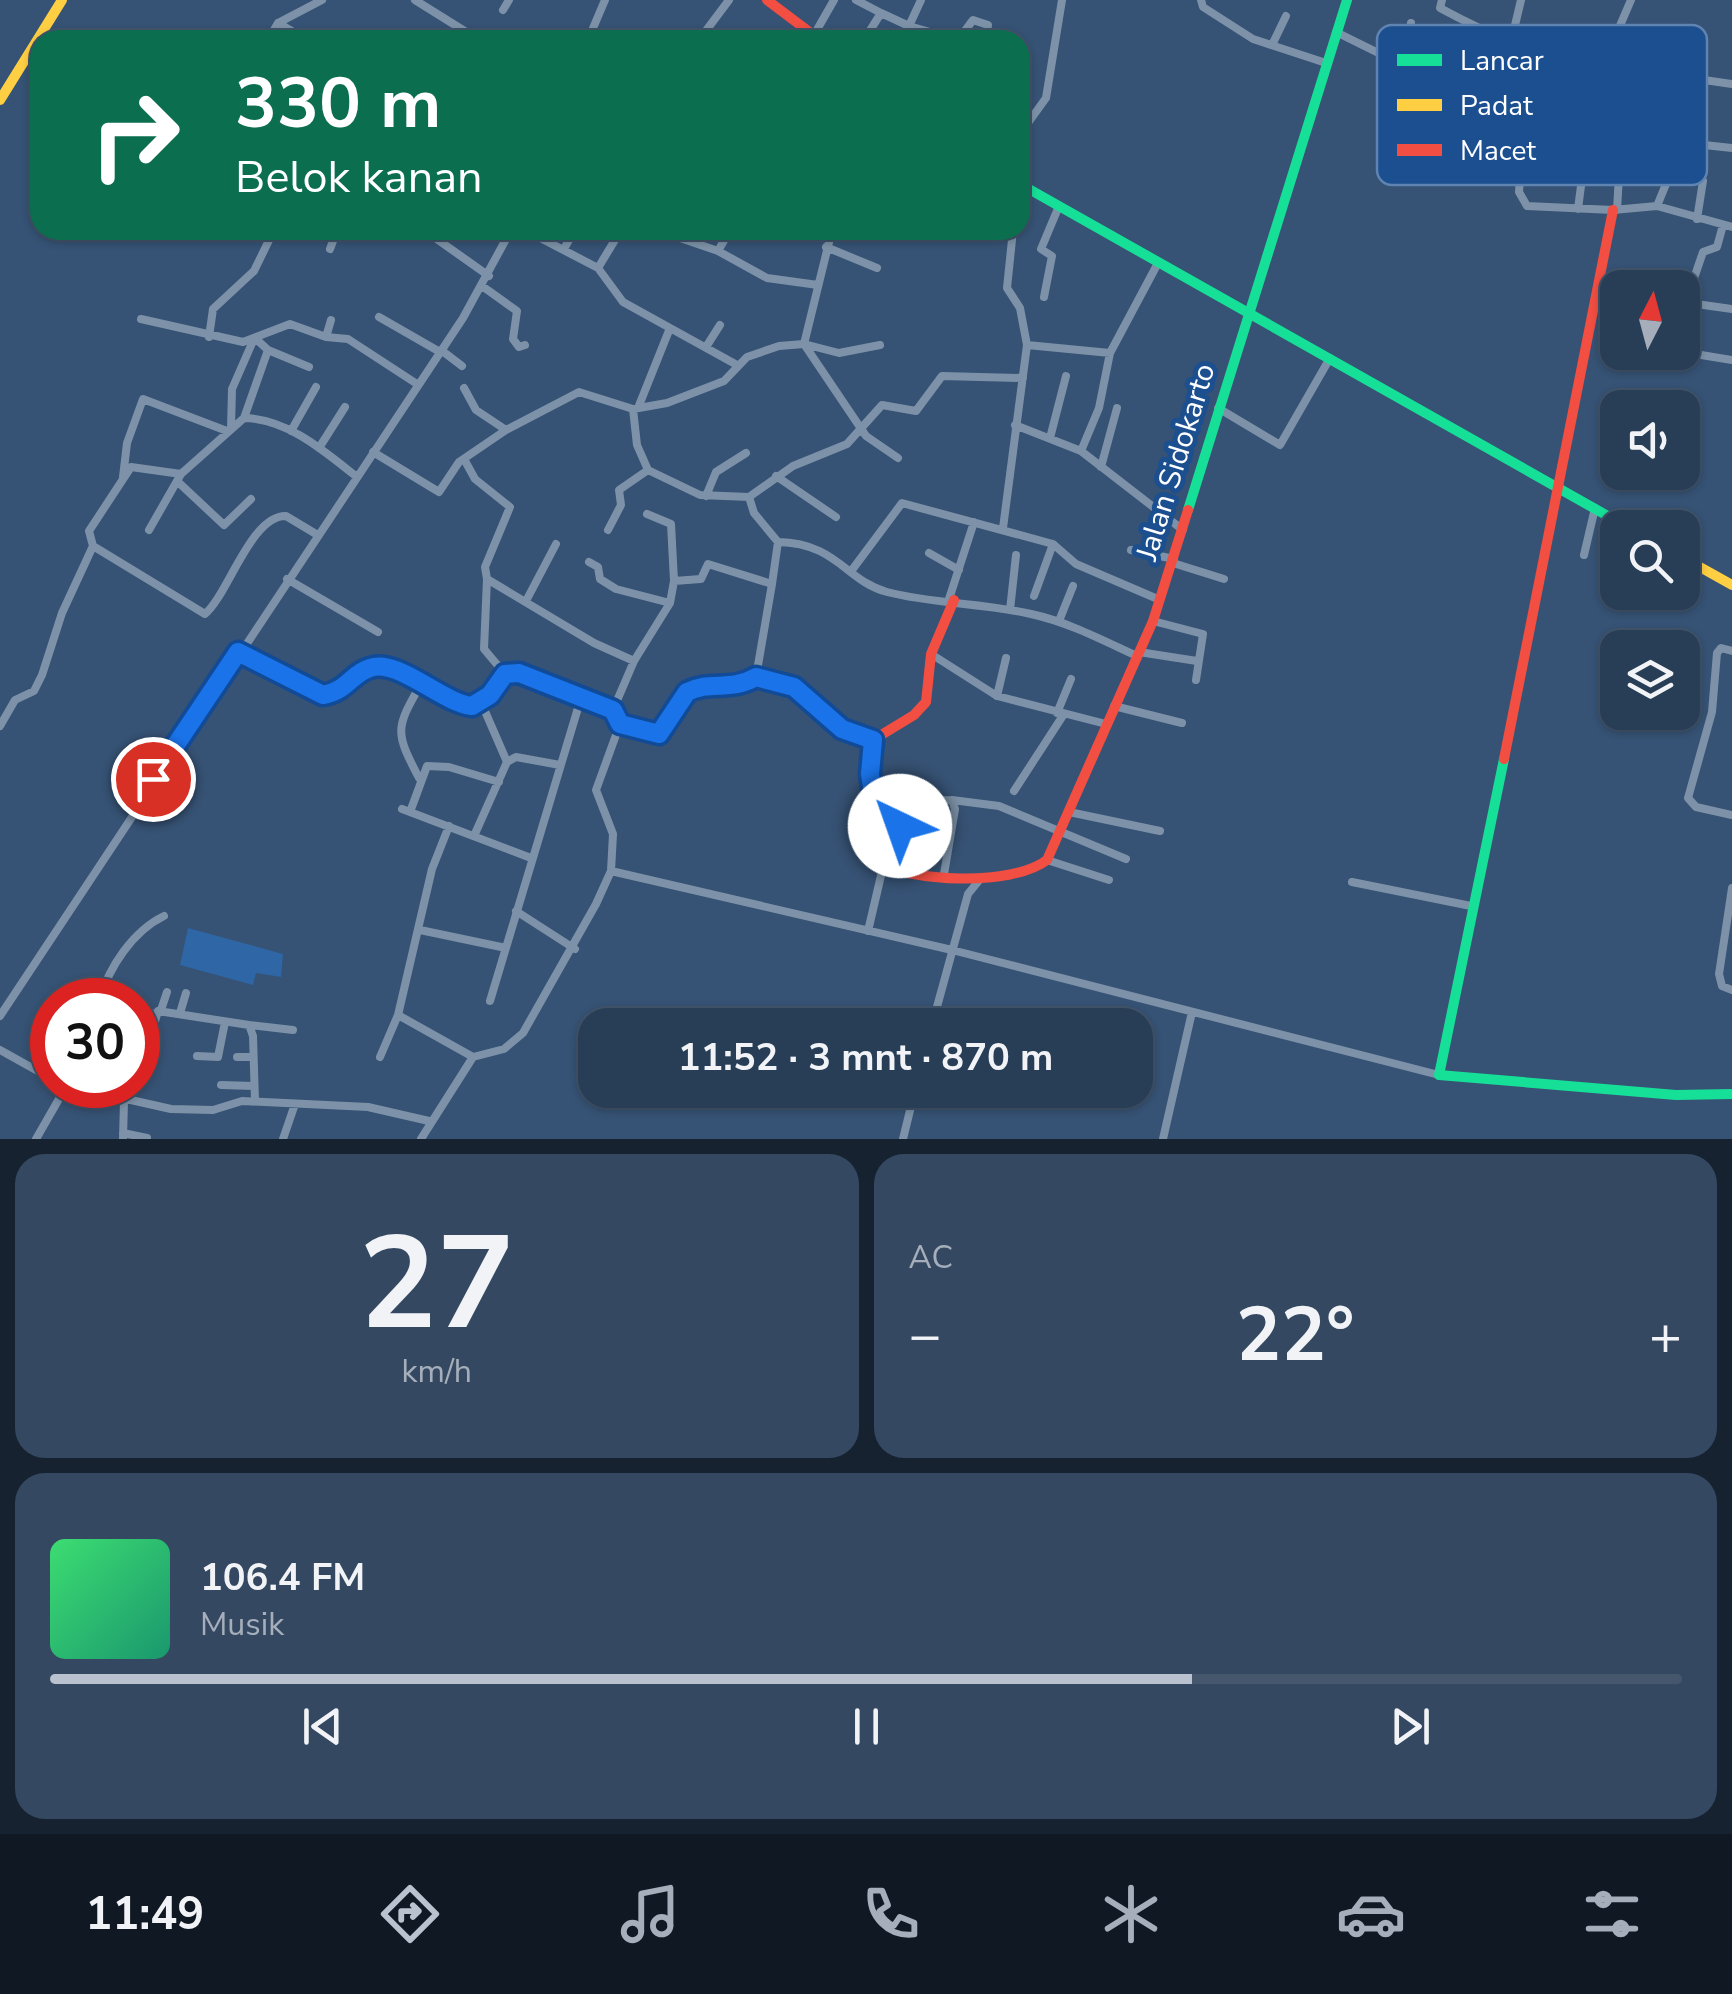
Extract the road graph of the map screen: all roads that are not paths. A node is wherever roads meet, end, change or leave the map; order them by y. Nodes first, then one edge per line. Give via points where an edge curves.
1 (62, 0) edge
2 (322, 0) edge
3 (415, 0) edge
4 (509, 0) edge
5 (592, 0) edge
6 (729, 0) edge
7 (768, 0) edge
8 (834, 0) edge
9 (856, 0) edge
10 (921, 0) edge
11 (1062, 0) edge
12 (1201, 0) edge
13 (1347, 0) edge
14 (1442, 0) edge
15 (1522, 0) edge
16 (1628, 1) edge
17 (604, 2) edge
18 (503, 10) dead end
19 (881, 13) junction
20 (1286, 16) dead end
21 (278, 23) junction
22 (1477, 25) edge
23 (1515, 25) edge
24 (1619, 25) edge
25 (804, 27) junction
26 (910, 27) junction
27 (43, 30) edge
28 (274, 30) edge
29 (290, 30) edge
30 (463, 30) edge
31 (592, 30) edge
32 (706, 30) edge
33 (802, 30) edge
34 (808, 30) edge
35 (820, 30) edge
36 (870, 30) edge
37 (910, 30) edge
38 (915, 30) edge
39 (966, 30) edge
40 (987, 30) edge
41 (1336, 32) junction
42 (1272, 45) junction
43 (30, 52) edge
44 (1377, 53) edge
45 (1326, 64) junction
46 (1707, 81) edge
47 (1732, 84) edge
48 (0, 100) edge
49 (1030, 120) edge
50 (1707, 144) edge
51 (1732, 148) edge
52 (1519, 185) edge
53 (1581, 185) edge
54 (1616, 185) edge
55 (1666, 185) edge
56 (1703, 185) edge
57 (1030, 190) edge
58 (1059, 206) junction
59 (1657, 206) junction
60 (1578, 208) junction
61 (1615, 210) junction
62 (1697, 219) junction
63 (1728, 226) edge
64 (269, 240) edge
65 (334, 240) edge
66 (438, 240) edge
67 (505, 240) edge
68 (547, 240) edge
69 (569, 240) edge
70 (615, 240) edge
71 (685, 240) edge
72 (725, 240) edge
73 (828, 240) edge
74 (1013, 240) edge
75 (826, 247) junction
76 (565, 248) junction
77 (330, 250) dead end
78 (718, 252) junction
79 (1158, 262) junction
80 (598, 268) junction
81 (877, 268) dead end
82 (1696, 270) edge
83 (489, 276) junction
84 (482, 286) junction
85 (818, 286) junction
86 (1598, 293) joint
87 (1044, 297) dead end
88 (1700, 304) edge
89 (1732, 309) edge
90 (1248, 310) junction
91 (379, 317) dead end
92 (141, 318) dead end
93 (331, 320) dead end
94 (720, 325) dead end
95 (670, 328) junction
96 (209, 337) junction
97 (326, 337) junction
98 (254, 340) junction
99 (804, 344) junction
100 (880, 344) dead end
101 (1027, 344) junction
102 (525, 345) dead end
103 (706, 347) junction
104 (268, 350) junction
105 (440, 351) junction
106 (1110, 353) junction
107 (1700, 353) edge
108 (1330, 358) junction
109 (1732, 360) edge
110 (738, 365) junction
111 (462, 366) dead end
112 (309, 367) dead end
113 (1066, 376) dead end
114 (1022, 378) junction
115 (417, 384) junction
116 (316, 387) dead end
117 (464, 388) dead end
118 (345, 407) dead end
119 (636, 408) junction
120 (1117, 408) dead end
121 (1218, 408) junction
122 (244, 418) junction
123 (1015, 425) junction
124 (862, 428) junction
125 (229, 429) junction
126 (506, 430) junction
127 (291, 431) junction
128 (1050, 438) junction
129 (319, 448) junction
130 (1081, 451) junction
131 (373, 452) junction
132 (746, 453) dead end
133 (898, 458) dead end
134 (464, 459) junction
135 (1102, 466) junction
136 (648, 470) junction
137 (357, 476) junction
138 (776, 476) junction
139 (124, 477) junction
140 (179, 478) junction
141 (1557, 487) junction
142 (706, 496) junction
143 (749, 497) junction
144 (251, 499) dead end
145 (1595, 508) junction
146 (1600, 511) edge
147 (647, 514) dead end
148 (836, 516) dead end
149 (974, 522) junction
150 (1003, 528) junction
151 (149, 530) dead end
152 (608, 530) dead end
153 (1184, 530) junction
154 (316, 534) junction
155 (778, 542) junction
156 (556, 544) dead end
157 (1053, 544) junction
158 (93, 546) junction
159 (1132, 550) dead end
160 (928, 553) dead end
161 (1016, 555) dead end
162 (1584, 555) dead end
163 (1173, 561) junction
164 (589, 562) dead end
165 (1700, 568) edge
166 (852, 570) junction
167 (959, 570) junction
168 (486, 578) junction
169 (1224, 578) dead end
170 (286, 579) junction
171 (674, 581) junction
172 (772, 584) junction
173 (1732, 585) edge
174 (1072, 586) dead end
175 (1034, 596) dead end
176 (951, 600) junction
177 (1160, 600) junction
178 (526, 601) junction
179 (670, 604) junction
180 (1010, 610) junction
181 (1059, 621) junction
182 (1154, 621) junction
183 (378, 632) dead end
184 (1732, 651) edge
185 (238, 652) junction
186 (930, 654) junction
187 (1138, 654) junction
188 (1006, 658) dead end
189 (634, 660) junction
190 (1197, 662) junction
191 (505, 674) junction
192 (756, 677) junction
193 (1071, 679) dead end
194 (1196, 680) dead end
195 (421, 684) junction
196 (997, 696) junction
197 (581, 698) junction
198 (481, 702) junction
199 (1114, 706) junction
200 (613, 710) junction
201 (1061, 714) junction
202 (1182, 723) dead end
203 (620, 724) junction
204 (1106, 724) junction
205 (0, 726) edge
206 (873, 740) junction
207 (507, 762) junction
208 (560, 765) junction
209 (419, 778) junction
210 (499, 782) junction
211 (1014, 791) dead end
212 (900, 798) junction
213 (952, 800) junction
214 (874, 801) junction
215 (1068, 812) junction
216 (1732, 815) edge
217 (449, 826) junction
218 (919, 829) dead end
219 (1160, 831) dead end
220 (1059, 833) junction
221 (474, 836) junction
222 (532, 858) junction
223 (1126, 859) dead end
224 (1048, 860) junction
225 (884, 867) junction
226 (611, 871) junction
227 (944, 874) junction
228 (981, 878) junction
229 (1109, 880) dead end
230 (1352, 882) dead end
231 (1732, 888) edge
232 (1471, 906) junction
233 (516, 910) junction
234 (164, 916) dead end
235 (420, 930) junction
236 (868, 931) junction
237 (506, 948) junction
238 (575, 949) junction
239 (952, 950) junction
240 (106, 978) edge
241 (1732, 990) edge
242 (166, 992) dead end
243 (186, 992) dead end
244 (490, 1001) dead end
245 (160, 1005) edge
246 (937, 1008) edge
247 (160, 1012) edge
248 (1192, 1012) junction
249 (180, 1013) junction
250 (398, 1015) junction
251 (0, 1016) edge
252 (225, 1022) junction
253 (249, 1026) junction
254 (293, 1030) dead end
255 (0, 1050) edge
256 (197, 1056) dead end
257 (473, 1056) junction
258 (237, 1057) dead end
259 (252, 1057) junction
260 (380, 1057) dead end
261 (30, 1067) edge
262 (1439, 1075) junction
263 (221, 1085) dead end
264 (254, 1086) junction
265 (1732, 1094) edge
266 (255, 1101) junction
267 (296, 1104) junction
268 (160, 1105) edge
269 (54, 1108) edge
270 (127, 1108) edge
271 (911, 1108) edge
272 (429, 1121) junction
273 (123, 1136) edge
274 (147, 1138) edge
275 (38, 1139) edge
276 (283, 1139) edge
277 (421, 1139) edge
278 (903, 1139) edge
279 (1163, 1139) edge

1 - 27 street
2 - 21 street
3 - 30 street
4 - 18 street
5 - 17 street
6 - 32 street
7 - 25 street
8 - 35 street
9 - 19 street
10 - 26 street
11 - 49 street via 1046,98
12 - 42 street via 1228,24
13 - 41 street, Jalan Sidokarto
14 - 22 street via 1440,8
15 - 23 street
16 - 24 street
17 - 31 street
19 - 26 street
19 - 36 street
20 - 42 street
21 - 28 street
21 - 29 street
25 - 33 street
25 - 34 street
26 - 37 street
26 - 38 street
39 - 40 street via 973,20
41 - 44 street
41 - 45 street, Jalan Sidokarto
42 - 45 street
43 - 48 street
45 - 90 street, Jalan Sidokarto
46 - 47 street
50 - 51 street
52 - 60 street via 1528,206
53 - 60 street
54 - 61 street
55 - 59 street
56 - 62 street
57 - 58 street
58 - 79 street
58 - 87 street via 1041,249 1052,256
59 - 61 street
59 - 62 street
60 - 61 street
61 - 86 street
62 - 63 street
63 - 82 street
64 - 96 street via 254,271 213,308
65 - 77 street
66 - 83 street
67 - 83 street
68 - 76 street
69 - 76 street
70 - 80 street
71 - 78 street
72 - 78 street
73 - 75 street
74 - 101 street via 1007,288 1020,308
75 - 81 street
75 - 85 street
76 - 80 street
78 - 85 street via 766,278
79 - 90 street
79 - 106 street
80 - 95 street via 623,302
83 - 84 street
84 - 102 street via 517,311 513,339
84 - 105 street
85 - 99 street
86 - 141 street
88 - 89 street
90 - 108 street
90 - 121 street, Jalan Sidokarto
91 - 105 street
92 - 96 street
93 - 97 street
94 - 103 street
95 - 103 street
95 - 119 street
96 - 98 street
97 - 98 street via 285,324
97 - 115 street via 348,339
98 - 104 street
98 - 125 street via 235,379
99 - 100 street via 839,353
99 - 110 street via 779,346
99 - 124 street
101 - 106 street
101 - 114 street
103 - 110 street
104 - 112 street
104 - 122 street
105 - 111 street
105 - 115 street
106 - 130 street
107 - 109 street
108 - 121 street via 1280,445
108 - 141 street
110 - 119 street via 710,388
113 - 128 street
114 - 123 street
114 - 124 street via 942,376 920,408 882,405
115 - 131 street
116 - 127 street
117 - 126 street via 476,410
118 - 129 street
119 - 126 street via 582,392
119 - 136 street via 637,444
120 - 135 street
121 - 153 street, Jalan Sidokarto
122 - 125 street
122 - 127 street
123 - 128 street
123 - 150 street
124 - 133 street
124 - 138 street via 828,456
125 - 139 street via 143,399 126,443
125 - 140 street
126 - 134 street
127 - 129 street
128 - 130 street
129 - 137 street
130 - 135 street
131 - 134 street via 435,492
131 - 137 street
132 - 142 street via 716,472
134 - 168 street via 475,479 510,507
135 - 153 street
136 - 142 street
136 - 152 street via 619,490 621,505
137 - 154 street
138 - 143 street
138 - 148 street
139 - 140 street via 135,466
139 - 158 street via 89,531
140 - 144 street via 222,525
140 - 151 street
141 - 145 street
141 - 232 street
142 - 143 street
143 - 155 street
145 - 146 street
145 - 162 street
147 - 171 street via 671,524
149 - 150 street
149 - 166 street via 902,503
149 - 167 street
150 - 157 street
153 - 163 street, Jalan Sidokarto
154 - 158 street via 286,516 272,519 205,614
154 - 170 street
155 - 166 street via 828,553
155 - 172 street
156 - 178 street
157 - 175 street
157 - 177 street via 1076,564
158 - 205 street via 42,676 34,690 15,700
159 - 163 street
160 - 167 street
161 - 180 street
163 - 169 street
163 - 177 street, Jalan Sidokarto
164 - 179 street via 616,589
165 - 173 street
166 - 176 street via 883,591
167 - 176 street
168 - 178 street
168 - 191 street via 484,649
170 - 183 street
170 - 185 street
171 - 172 street via 701,579 712,563
171 - 179 street
172 - 192 street
174 - 181 street
176 - 180 street
176 - 186 street
177 - 182 street, Jalan Sidokarto
178 - 189 street
179 - 189 street
180 - 181 street
181 - 187 street
182 - 187 street, Jalan Sidokarto
182 - 190 street via 1203,634
184 - 216 street via 1717,652 1712,712 1688,798 1696,807
185 - 195 street via 323,695 376,667
185 - 251 street
186 - 196 street
186 - 206 street via 924,706
187 - 190 street
187 - 199 street, Jalan Sidokarto
188 - 196 street
189 - 200 street
190 - 194 street
191 - 197 street via 519,673
191 - 198 street
192 - 203 street via 732,688 687,692 662,733
192 - 206 street via 794,687 842,729
193 - 201 street
195 - 198 street via 464,705
195 - 209 street via 399,730
196 - 201 street
197 - 200 street
197 - 208 street
198 - 207 street
199 - 202 street
199 - 204 street, Jalan Sidokarto
200 - 203 street
201 - 204 street
201 - 211 street
203 - 226 street via 596,790 612,834
204 - 215 street, Jalan Sidokarto
206 - 214 street
207 - 208 street via 516,757
207 - 210 street
208 - 222 street
209 - 210 street via 431,765
209 - 217 street via 406,810
210 - 221 street
212 - 213 street
212 - 214 street
212 - 218 street via 900,826
213 - 220 street via 995,805
213 - 227 street
214 - 225 street via 872,860
215 - 219 street
215 - 220 street, Jalan Sidokarto
217 - 221 street
217 - 235 street
220 - 223 street
220 - 224 street, Jalan Sidokarto
221 - 222 street
222 - 233 street
224 - 228 street via 1033,874
224 - 229 street
225 - 227 street
225 - 236 street
226 - 236 street
226 - 238 street
227 - 228 street
228 - 239 street via 968,894
230 - 232 street
231 - 241 street via 1719,974 1722,986
232 - 262 street
233 - 237 street
233 - 238 street
234 - 240 street via 132,943
235 - 237 street
235 - 250 street
236 - 239 street
237 - 244 street
238 - 257 street via 514,1043
239 - 246 street
239 - 248 street
242 - 245 street
243 - 249 street
247 - 249 street
248 - 262 street
248 - 279 street
249 - 252 street
250 - 257 street
250 - 260 street
252 - 253 street
252 - 256 street via 217,1058
253 - 254 street
253 - 259 street
255 - 261 street
257 - 272 street
258 - 259 street
259 - 264 street
262 - 265 street
263 - 264 street
264 - 266 street
266 - 267 street
266 - 268 street via 213,1110
267 - 272 street via 368,1106
267 - 276 street
269 - 275 street
270 - 273 street
271 - 278 street
272 - 277 street
273 - 274 street

